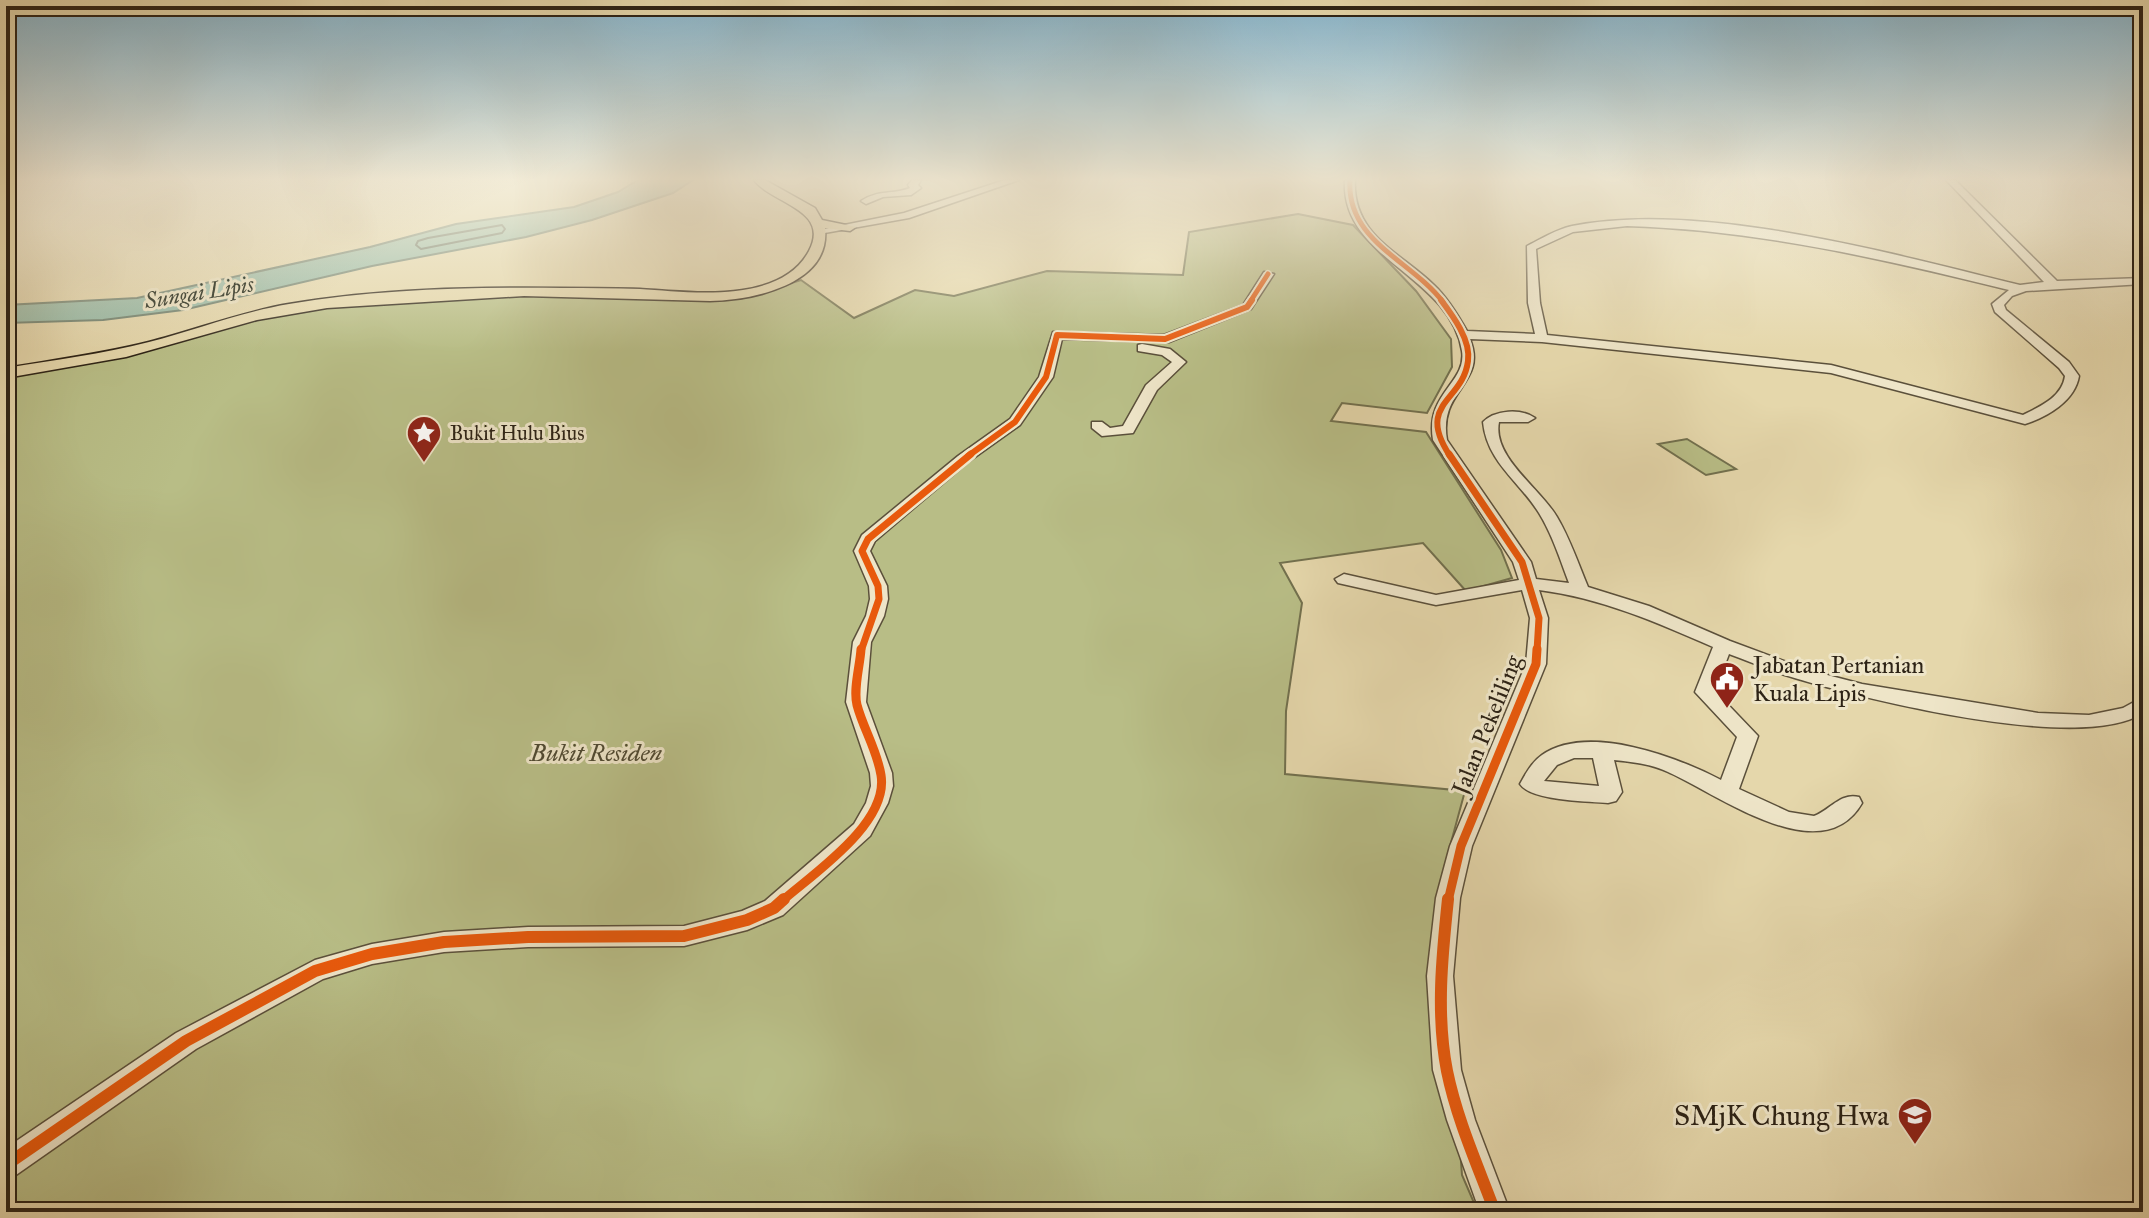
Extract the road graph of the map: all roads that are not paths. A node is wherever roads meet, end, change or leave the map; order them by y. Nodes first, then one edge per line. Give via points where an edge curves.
1 (817, 237) edge
2 (1372, 237) edge
3 (1549, 237) edge
4 (1770, 237) edge
5 (2006, 237) edge
6 (1268, 274) dead end
7 (2143, 281) edge
8 (2055, 286) junction
9 (2017, 288) junction
10 (1463, 335) junction
11 (1542, 338) junction
12 (1055, 340) junction
13 (6, 373) edge
14 (1528, 418) dead end
15 (1097, 425) dead end
16 (1344, 579) dead end
17 (1529, 583) junction
18 (1580, 590) junction
19 (1723, 645) junction
20 (2143, 704) edge
21 (1602, 752) dead end
22 (1727, 791) junction
23 (1851, 803) dead end
24 (6, 1165) edge
25 (1495, 1212) edge

1 - 13 main road via 805,267 786,281 750,293 456,295 296,308 143,348
2 - 10 street via 1430,287
3 - 11 street via 1531,248
4 - 9 street
5 - 8 street
6 - 12 street via 1247,307 1176,336 1148,340 1062,333
7 - 8 street via 2108,287
8 - 9 street
9 - 11 street via 2003,296 2001,312 2072,376 2062,397 2025,420 1831,369
10 - 11 street
10 - 17 street, Jalan Pekeliling via 1471,362 1441,408 1437,430 1507,536
12 - 15 street via 1156,349 1180,362 1151,388 1128,430 1107,433
12 - 24 street via 1046,377 1015,422 929,486 861,548 879,599 862,642 856,702 882,786 862,830 774,908 684,936 444,942 372,954 315,971 186,1041
14 - 18 street via 1493,419 1492,438 1545,511
16 - 17 street via 1436,600
17 - 18 street
17 - 25 street, Jalan Pekeliling via 1539,618 1536,664 1461,846 1448,898 1440,976 1447,1070
18 - 19 street
19 - 20 street via 1768,664 1862,690 2038,720 2089,722 2129,713
19 - 22 street via 1705,692 1748,736
21 - 22 street via 1664,762
22 - 23 street via 1808,824 1822,823

